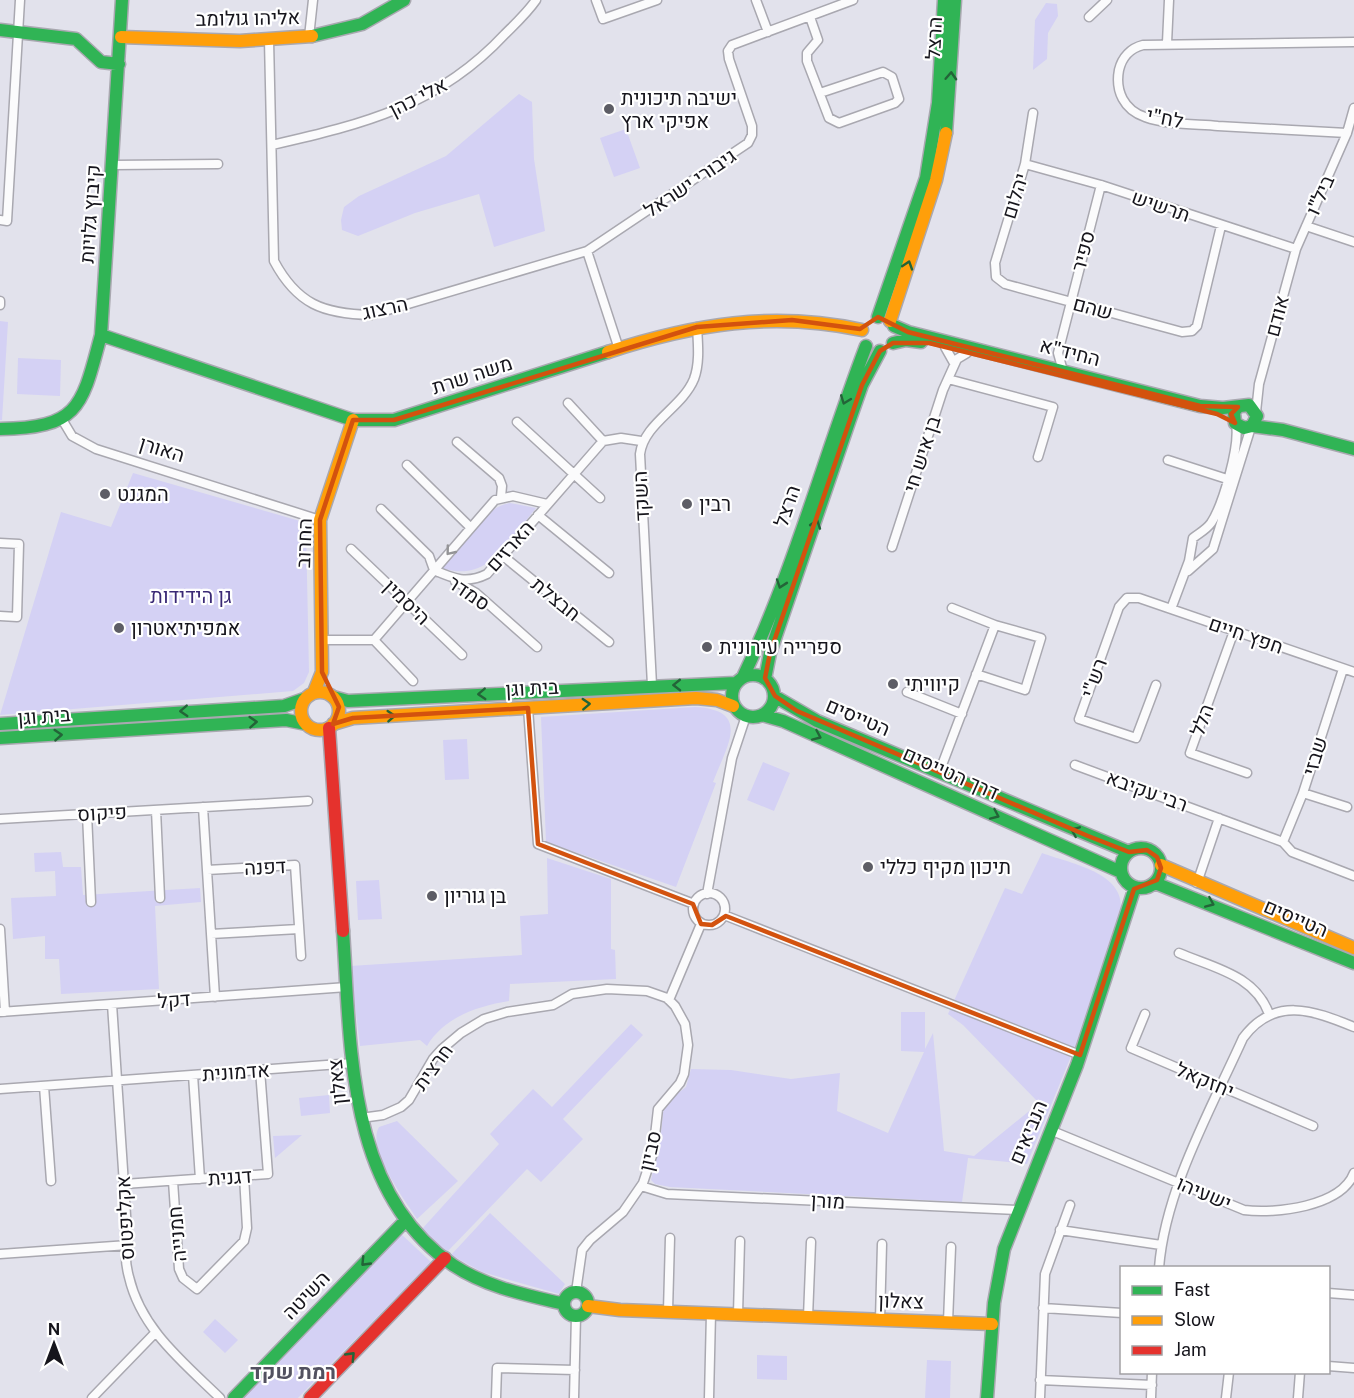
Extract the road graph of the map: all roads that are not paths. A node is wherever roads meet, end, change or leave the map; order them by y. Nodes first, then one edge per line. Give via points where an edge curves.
1 (20, 0) edge
2 (122, 0) edge
3 (313, 0) edge
4 (404, 0) edge
5 (536, 0) edge
6 (596, 0) edge
7 (657, 0) edge
8 (756, 0) edge
9 (853, 0) edge
10 (944, 0) edge
11 (955, 0) edge
12 (1107, 0) edge
13 (1169, 0) edge
14 (810, 17) junction
15 (1089, 17) dead end
16 (0, 30) edge
17 (18, 32) junction
18 (768, 32) junction
19 (121, 37) junction
20 (309, 37) junction
21 (269, 40) junction
22 (1354, 42) edge
23 (1167, 43) junction
24 (119, 64) junction
25 (820, 93) junction
26 (1354, 108) edge
27 (1033, 113) dead end
28 (1347, 133) junction
29 (272, 145) junction
30 (0, 152) edge
31 (11, 152) junction
32 (218, 164) dead end
33 (1025, 164) junction
34 (114, 165) junction
35 (1101, 185) junction
36 (0, 220) edge
37 (1221, 226) junction
38 (1306, 226) junction
39 (1354, 242) edge
40 (1296, 249) junction
41 (587, 251) junction
42 (996, 276) joint
43 (1070, 302) junction
44 (887, 321) junction
45 (698, 327) junction
46 (862, 330) junction
47 (101, 335) junction
48 (893, 343) junction
49 (866, 346) junction
50 (945, 347) junction
51 (619, 349) junction
52 (880, 351) junction
53 (967, 353) junction
54 (1058, 353) junction
55 (954, 363) junction
56 (1041, 365) junction
57 (1063, 370) junction
58 (948, 379) junction
59 (1259, 384) junction
60 (568, 403) dead end
61 (1240, 405) junction
62 (353, 420) junction
63 (1254, 420) junction
64 (63, 421) junction
65 (517, 422) dead end
66 (1236, 424) junction
67 (0, 429) edge
68 (603, 441) junction
69 (641, 441) junction
70 (457, 442) dead end
71 (1354, 449) edge
72 (1038, 457) dead end
73 (1168, 460) dead end
74 (407, 465) dead end
75 (573, 474) junction
76 (1227, 478) junction
77 (501, 497) junction
78 (600, 498) dead end
79 (547, 504) junction
80 (381, 509) dead end
81 (538, 515) junction
82 (320, 520) junction
83 (470, 527) junction
84 (1199, 534) junction
85 (1214, 542) junction
86 (0, 543) edge
87 (892, 547) dead end
88 (351, 549) dead end
89 (1192, 549) junction
90 (503, 556) junction
91 (1204, 556) junction
92 (435, 570) junction
93 (609, 573) dead end
94 (1184, 576) junction
95 (1139, 598) joint
96 (407, 603) junction
97 (952, 608) dead end
98 (1172, 609) junction
99 (0, 616) edge
100 (995, 625) junction
101 (1234, 631) junction
102 (323, 640) junction
103 (374, 640) junction
104 (609, 642) dead end
105 (537, 647) dead end
106 (462, 655) dead end
107 (1343, 669) junction
108 (322, 672) junction
109 (1354, 672) edge
110 (976, 674) junction
111 (765, 679) junction
112 (739, 680) junction
113 (413, 681) dead end
114 (652, 685) junction
115 (1156, 685) dead end
116 (907, 692) dead end
117 (309, 696) junction
118 (332, 696) junction
119 (774, 696) junction
120 (733, 706) junction
121 (528, 708) junction
122 (962, 714) junction
123 (762, 715) junction
124 (746, 716) junction
125 (0, 724) edge
126 (306, 724) junction
127 (327, 727) junction
128 (0, 738) edge
129 (1075, 765) dead end
130 (939, 773) junction
131 (1247, 773) dead end
132 (1303, 793) junction
133 (308, 801) dead end
134 (203, 807) junction
135 (1347, 807) dead end
136 (156, 810) junction
137 (87, 814) junction
138 (1219, 818) junction
139 (0, 819) edge
140 (1283, 842) junction
141 (1129, 852) junction
142 (1161, 865) junction
143 (207, 870) junction
144 (1121, 872) junction
145 (1354, 876) edge
146 (1155, 882) junction
147 (1197, 883) junction
148 (1135, 887) junction
149 (707, 894) junction
150 (160, 898) dead end
151 (91, 902) dead end
152 (694, 904) junction
153 (724, 915) junction
154 (701, 924) junction
155 (0, 929) edge
156 (299, 929) junction
157 (211, 934) junction
158 (1354, 948) edge
159 (1179, 953) dead end
160 (301, 956) dead end
161 (1354, 963) edge
162 (347, 987) junction
163 (215, 997) junction
164 (669, 1000) junction
165 (112, 1004) junction
166 (3, 1012) edge
167 (1145, 1014) dead end
168 (1269, 1014) junction
169 (1354, 1027) edge
170 (1080, 1055) junction
171 (354, 1063) junction
172 (260, 1070) junction
173 (193, 1075) junction
174 (117, 1080) junction
175 (44, 1086) junction
176 (1221, 1086) junction
177 (0, 1089) edge
178 (361, 1118) junction
179 (1313, 1126) dead end
180 (1050, 1130) junction
181 (1354, 1173) edge
182 (244, 1176) junction
183 (200, 1179) junction
184 (51, 1181) dead end
185 (173, 1181) junction
186 (1179, 1183) junction
187 (124, 1184) junction
188 (641, 1186) junction
189 (1070, 1205) dead end
190 (1017, 1210) junction
191 (406, 1220) junction
192 (1060, 1230) junction
193 (670, 1238) dead end
194 (740, 1241) dead end
195 (811, 1242) dead end
196 (882, 1244) dead end
197 (128, 1245) junction
198 (1161, 1245) junction
199 (951, 1247) dead end
200 (0, 1254) edge
201 (445, 1258) junction
202 (1160, 1266) edge
203 (576, 1292) junction
204 (1330, 1293) edge
205 (1354, 1295) edge
206 (564, 1304) junction
207 (588, 1306) junction
208 (1043, 1308) junction
209 (668, 1311) junction
210 (711, 1313) junction
211 (1120, 1313) edge
212 (738, 1314) junction
213 (576, 1316) junction
214 (808, 1317) junction
215 (879, 1320) junction
216 (948, 1322) junction
217 (992, 1324) junction
218 (155, 1334) junction
219 (1330, 1366) edge
220 (1354, 1368) edge
221 (575, 1370) junction
222 (1152, 1374) edge
223 (1229, 1374) edge
224 (1300, 1374) edge
225 (1040, 1380) junction
226 (1152, 1385) junction
227 (92, 1398) edge
228 (219, 1398) edge
229 (234, 1398) edge
230 (310, 1398) edge
231 (496, 1398) edge
232 (574, 1398) edge
233 (709, 1398) edge
234 (987, 1398) edge
235 (1040, 1398) edge
236 (1151, 1398) edge
237 (1226, 1398) edge
238 (1298, 1398) edge

1 - 17 street
2 - 19 street, קיבוץ גלויות
3 - 20 street
4 - 20 street, אליהו גולומב via 356,26
5 - 29 street, אלי כהן via 489,51 447,84 399,110
6 - 7 street via 603,19
8 - 18 street
9 - 14 street, גיבורי ישראל
10 - 44 street, הרצל via 931,158
44 -> 11 street, הרצל via 936,180 945,141
12 - 15 street
13 - 23 street
14 - 18 street, גיבורי ישראל
14 - 25 street via 818,40 807,53 807,61
16 - 17 street
17 - 24 street via 76,39 96,59
17 - 31 street
18 - 41 street, גיבורי ישראל via 732,45 728,51 752,126 748,143
19 - 21 street, אליהו גולומב
19 - 24 street, קיבוץ גלויות
20 - 21 street, אליהו גולומב
21 - 29 street, הרצוג
22 - 23 street, לח"י
23 - 28 street, לח"י via 1135,47 1120,65 1120,96 1133,111 1145,117 1197,124
24 - 34 street, קיבוץ גלויות
25 - 25 street via 829,118 839,123 899,99 892,77 883,72
26 - 28 street, ביל"ו
27 - 33 street, יהלום
28 - 38 street, ביל"ו
29 - 41 street, הרצוג via 274,261 287,285 303,298 343,315 371,315
30 - 31 street
31 - 36 street via 7,221
32 - 34 street
33 - 35 street, תרשיש
33 - 42 street, יהלום via 994,263
34 - 47 street, קיבוץ גלויות
35 - 37 street, תרשיש
35 - 43 street, ספיר
37 - 40 street, תרשיש
37 - 43 street, שהם via 1197,326 1192,331 1182,332
38 - 39 street
38 - 40 street, ביל"ו
40 - 59 street, אודם
41 - 51 street
42 - 43 street, שהם via 1005,284
43 - 54 street, ספיר
44 - 46 street via 868,321
44 - 48 street via 896,332
44 - 56 street, החיד"א via 908,332
45 - 46 street, משה שרת via 792,320
45 - 51 street, משה שרת
45 - 69 street via 698,363 693,380
46 - 49 street
47 - 62 street, משה שרת
47 - 64 street, קיבוץ גלויות via 87,388
48 - 50 street, החיד"א via 913,340
48 - 52 street
49 - 52 street
49 -> 112 street, הרצל via 766,629
50 - 53 street, החיד"א
50 - 55 street
51 - 62 street, משה שרת via 394,420
111 -> 52 street, הרצל via 770,653 850,419
53 - 55 street
53 - 66 street, החיד"א via 1222,416
54 - 56 street
54 - 57 street, ספיר
55 - 58 street, בן איש חי
56 - 57 street, החיד"א
57 - 61 street, החיד"א via 1206,407
58 - 72 street via 1053,407
58 - 87 street, בן איש חי
59 - 61 street, אודם
59 - 63 street, אודם
60 - 68 street
61 - 63 street via 1252,406
61 - 66 street via 1233,412
62 - 82 street, החרוב
63 - 66 street via 1242,428
63 - 71 street
63 - 85 street, אודם
64 - 67 street via 35,430
64 - 82 street, האורן via 72,436 96,449
65 - 75 street
66 - 76 street via 1238,440
68 - 69 street
68 - 75 street, הארזים
69 - 114 street, השקד via 639,466
70 - 77 street via 499,478
73 - 76 street
74 - 83 street
75 - 78 street
75 - 79 street, הארזים
76 - 84 street via 1215,517
77 - 79 street, הארזים
77 - 83 street, הארזים
79 - 81 street, הארזים
80 - 92 street, סמדר via 429,555
81 - 90 street, הארזים
81 - 93 street
82 - 102 street, החרוב
83 -> 92 street, הארזים
84 - 85 street via 1209,535
84 - 89 street via 1193,538
85 - 91 street via 1214,549
86 - 99 street via 19,544 17,617
88 - 96 street, היסמין
89 - 91 street
89 - 94 street
90 - 92 street, הארזים via 487,574 475,580 456,580
90 - 104 street, חבצלת
91 - 94 street
92 - 96 street, הארזים
92 - 105 street, סמדר via 476,593
94 - 98 street
95 - 98 street, חפץ חיים
95 - 115 street, רש"י via 1127,598 1119,607 1079,719 1136,738
96 - 103 street, הארזים
96 - 106 street, היסמין
97 - 100 street
98 - 101 street, חפץ חיים
100 - 110 street
100 - 110 street via 1041,638 1025,690
101 - 107 street, חפץ חיים
101 - 131 street, הלל via 1190,753
102 - 103 street
102 - 108 street, החרוב
103 - 113 street
107 - 109 street, חפץ חיים
107 - 132 street, שבזי
108 - 117 street, החרוב via 320,685
108 - 118 street, החרוב
110 - 122 street
111 - 112 street via 756,675
111 - 119 street
112 -> 114 street, בית וגן
112 - 120 street via 731,696
114 -> 118 street, בית וגן via 348,701
116 - 122 street
117 - 118 street via 323,692
117 -> 125 street, בית וגן via 284,706
117 - 126 street via 301,714
118 - 127 street via 339,711
119 - 123 street via 770,709
119 - 130 street, הטייסים via 817,721
121 -> 120 street, בית וגן via 696,698
120 - 124 street
127 -> 121 street, בית וגן via 353,718
121 - 152 street via 538,845
122 - 130 street
123 - 124 street
123 -> 144 street, דרך הטייסים
124 - 149 street via 728,777
126 - 127 street
128 -> 126 street, בית וגן via 286,720
127 - 162 street, צאלון
129 - 138 street, רבי עקיבא
141 -> 130 street, הטייסים
132 - 135 street
132 - 140 street, שבזי
133 - 134 street, פיקוס
134 - 136 street, פיקוס
134 - 143 street
136 - 137 street, פיקוס
136 - 150 street
137 - 139 street, פיקוס
137 - 151 street
138 - 140 street, רבי עקיבא
138 - 147 street
140 - 145 street, רבי עקיבא via 1292,852
141 - 142 street via 1150,851
141 - 144 street
142 - 146 street
142 - 147 street, הטייסים
143 - 156 street, דפנה via 295,865
143 - 157 street
144 - 148 street
146 - 148 street via 1144,888
146 -> 161 street, הטייסים
147 - 158 street, הטייסים
148 - 170 street, הנביאים
149 - 152 street
149 - 153 street via 721,900
152 - 154 street via 694,917
153 - 154 street via 717,923
153 - 170 street
154 - 164 street
155 - 166 street
156 - 157 street
156 - 160 street, דפנה
157 - 163 street
159 - 168 street via 1246,981 1258,990
162 - 163 street, דקל
162 - 171 street, צאלון
163 - 165 street, דקל
164 - 178 street, חרצית via 655,993 607,989 572,994 553,1005 507,1012 474,1024 433,1059 401,1107
164 - 188 street, סביון via 685,1024 687,1058 680,1083 658,1109 653,1153
165 - 166 street, דקל
165 - 174 street, אקליפטוס
167 - 176 street, יחזקאל via 1131,1048
168 - 169 street via 1306,1010
168 - 176 street via 1243,1038
170 - 180 street, הנביאים
171 - 172 street, אדמונית
171 - 178 street, צאלון
172 - 173 street, אדמונית
172 - 182 street, דגנית via 267,1174
173 - 174 street, אדמונית
173 - 183 street
174 - 175 street, אדמונית
174 - 187 street, אקליפטוס
175 - 177 street, אדמונית
175 - 184 street
176 - 179 street, יחזקאל
176 - 186 street
178 - 191 street, צאלון via 377,1172
180 - 186 street, ישעיהו
180 - 190 street, הנביאים
181 - 186 street, ישעיהו via 1332,1198 1273,1211 1244,1210
182 - 183 street, דגנית
182 - 185 street, חמנייה via 245,1239 197,1289 183,1278 179,1269
183 - 185 street, דגנית
185 - 187 street, דגנית
186 - 198 street
187 - 197 street, אקליפטוס
188 - 190 street, מורן via 666,1194
188 - 203 street, סביון via 623,1212 582,1250
189 - 192 street
190 - 217 street, הנביאים via 999,1269
191 - 201 street, צאלון
191 -> 229 street, השיטה
192 - 198 street
192 - 208 street via 1045,1274
193 - 209 street
194 - 212 street
195 - 214 street
196 - 215 street
197 - 200 street
197 - 218 street, אקליפטוס via 125,1252 131,1286
198 - 202 street
199 - 216 street
201 - 206 street, צאלון via 502,1288
230 -> 201 street
203 - 206 street
203 - 207 street via 586,1297
204 - 205 street
206 - 213 street
207 - 209 street, צאלון
207 - 213 street
208 - 211 street
208 - 225 street
209 - 210 street, צאלון
210 - 212 street, צאלון
210 - 233 street
212 - 214 street, צאלון
213 - 221 street
214 - 215 street, צאלון
215 - 216 street, צאלון
216 - 217 street, צאלון
217 - 234 street, הנביאים
218 - 227 street
218 - 228 street, אקליפטוס
219 - 220 street
221 - 231 street via 497,1368
221 - 232 street
222 - 226 street
223 - 237 street
224 - 238 street
225 - 226 street
225 - 235 street
226 - 236 street

